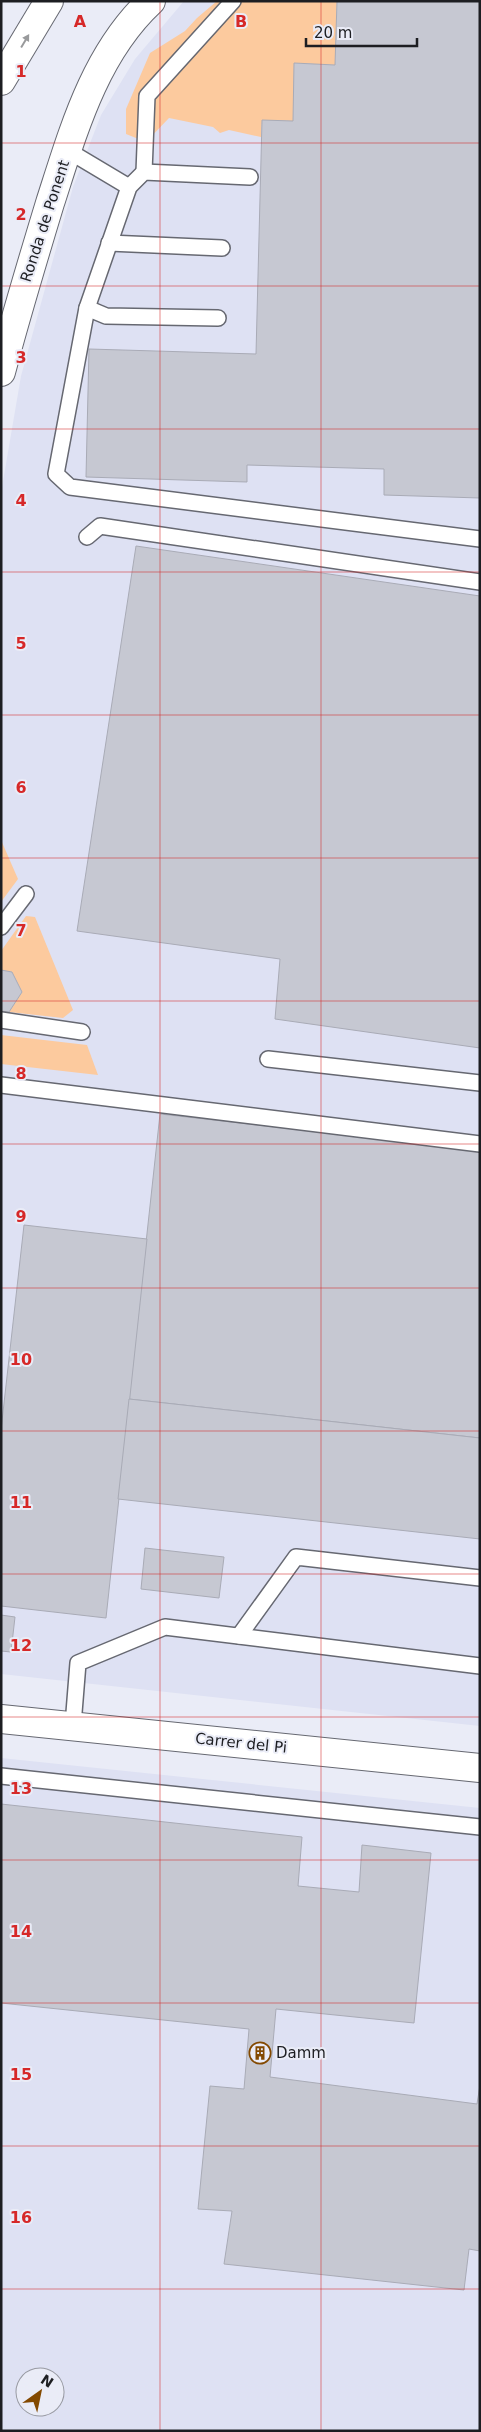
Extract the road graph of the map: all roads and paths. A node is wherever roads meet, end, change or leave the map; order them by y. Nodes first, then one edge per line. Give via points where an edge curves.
1 (50, 1) edge
2 (133, 1) edge
3 (151, 1) edge
4 (233, 1) edge
5 (97, 74) junction
6 (1, 81) edge
7 (67, 150) junction
8 (144, 172) junction
9 (250, 177) dead end
10 (129, 187) junction
11 (109, 243) junction
12 (222, 248) dead end
13 (87, 308) junction
14 (218, 318) dead end
15 (1, 372) edge
16 (87, 537) dead end
17 (480, 538) edge
18 (480, 582) edge
19 (26, 894) dead end
20 (1, 927) edge
21 (1, 1020) edge
22 (82, 1032) dead end
23 (268, 1059) dead end
24 (480, 1083) edge
25 (1, 1085) edge
26 (480, 1144) edge
27 (480, 1578) edge
28 (239, 1636) junction
29 (480, 1666) edge
30 (1, 1719) edge
31 (73, 1725) junction
32 (480, 1768) edge
33 (1, 1776) edge
34 (480, 1827) edge

6 -> 1 main road
2 - 5 lane
3 - 5 main road, Ronda de Ponent via 115,43
4 - 8 lane via 147,96
5 - 7 main road, Ronda de Ponent
7 - 10 lane
7 - 15 main road, Ronda de Ponent via 22,292
8 - 9 lane
8 - 10 lane
10 - 11 lane
11 - 12 lane
11 - 13 lane
13 - 14 lane via 106,316
13 - 17 lane via 56,474 70,487
16 - 18 lane via 100,526
19 - 20 lane
21 - 22 lane
23 - 24 lane
25 - 26 lane
27 - 28 lane via 296,1557
28 - 29 lane
28 - 31 lane via 165,1627 78,1663
30 - 31 main road, Carrer del Pi
31 - 32 main road, Carrer del Pi
33 - 34 lane

